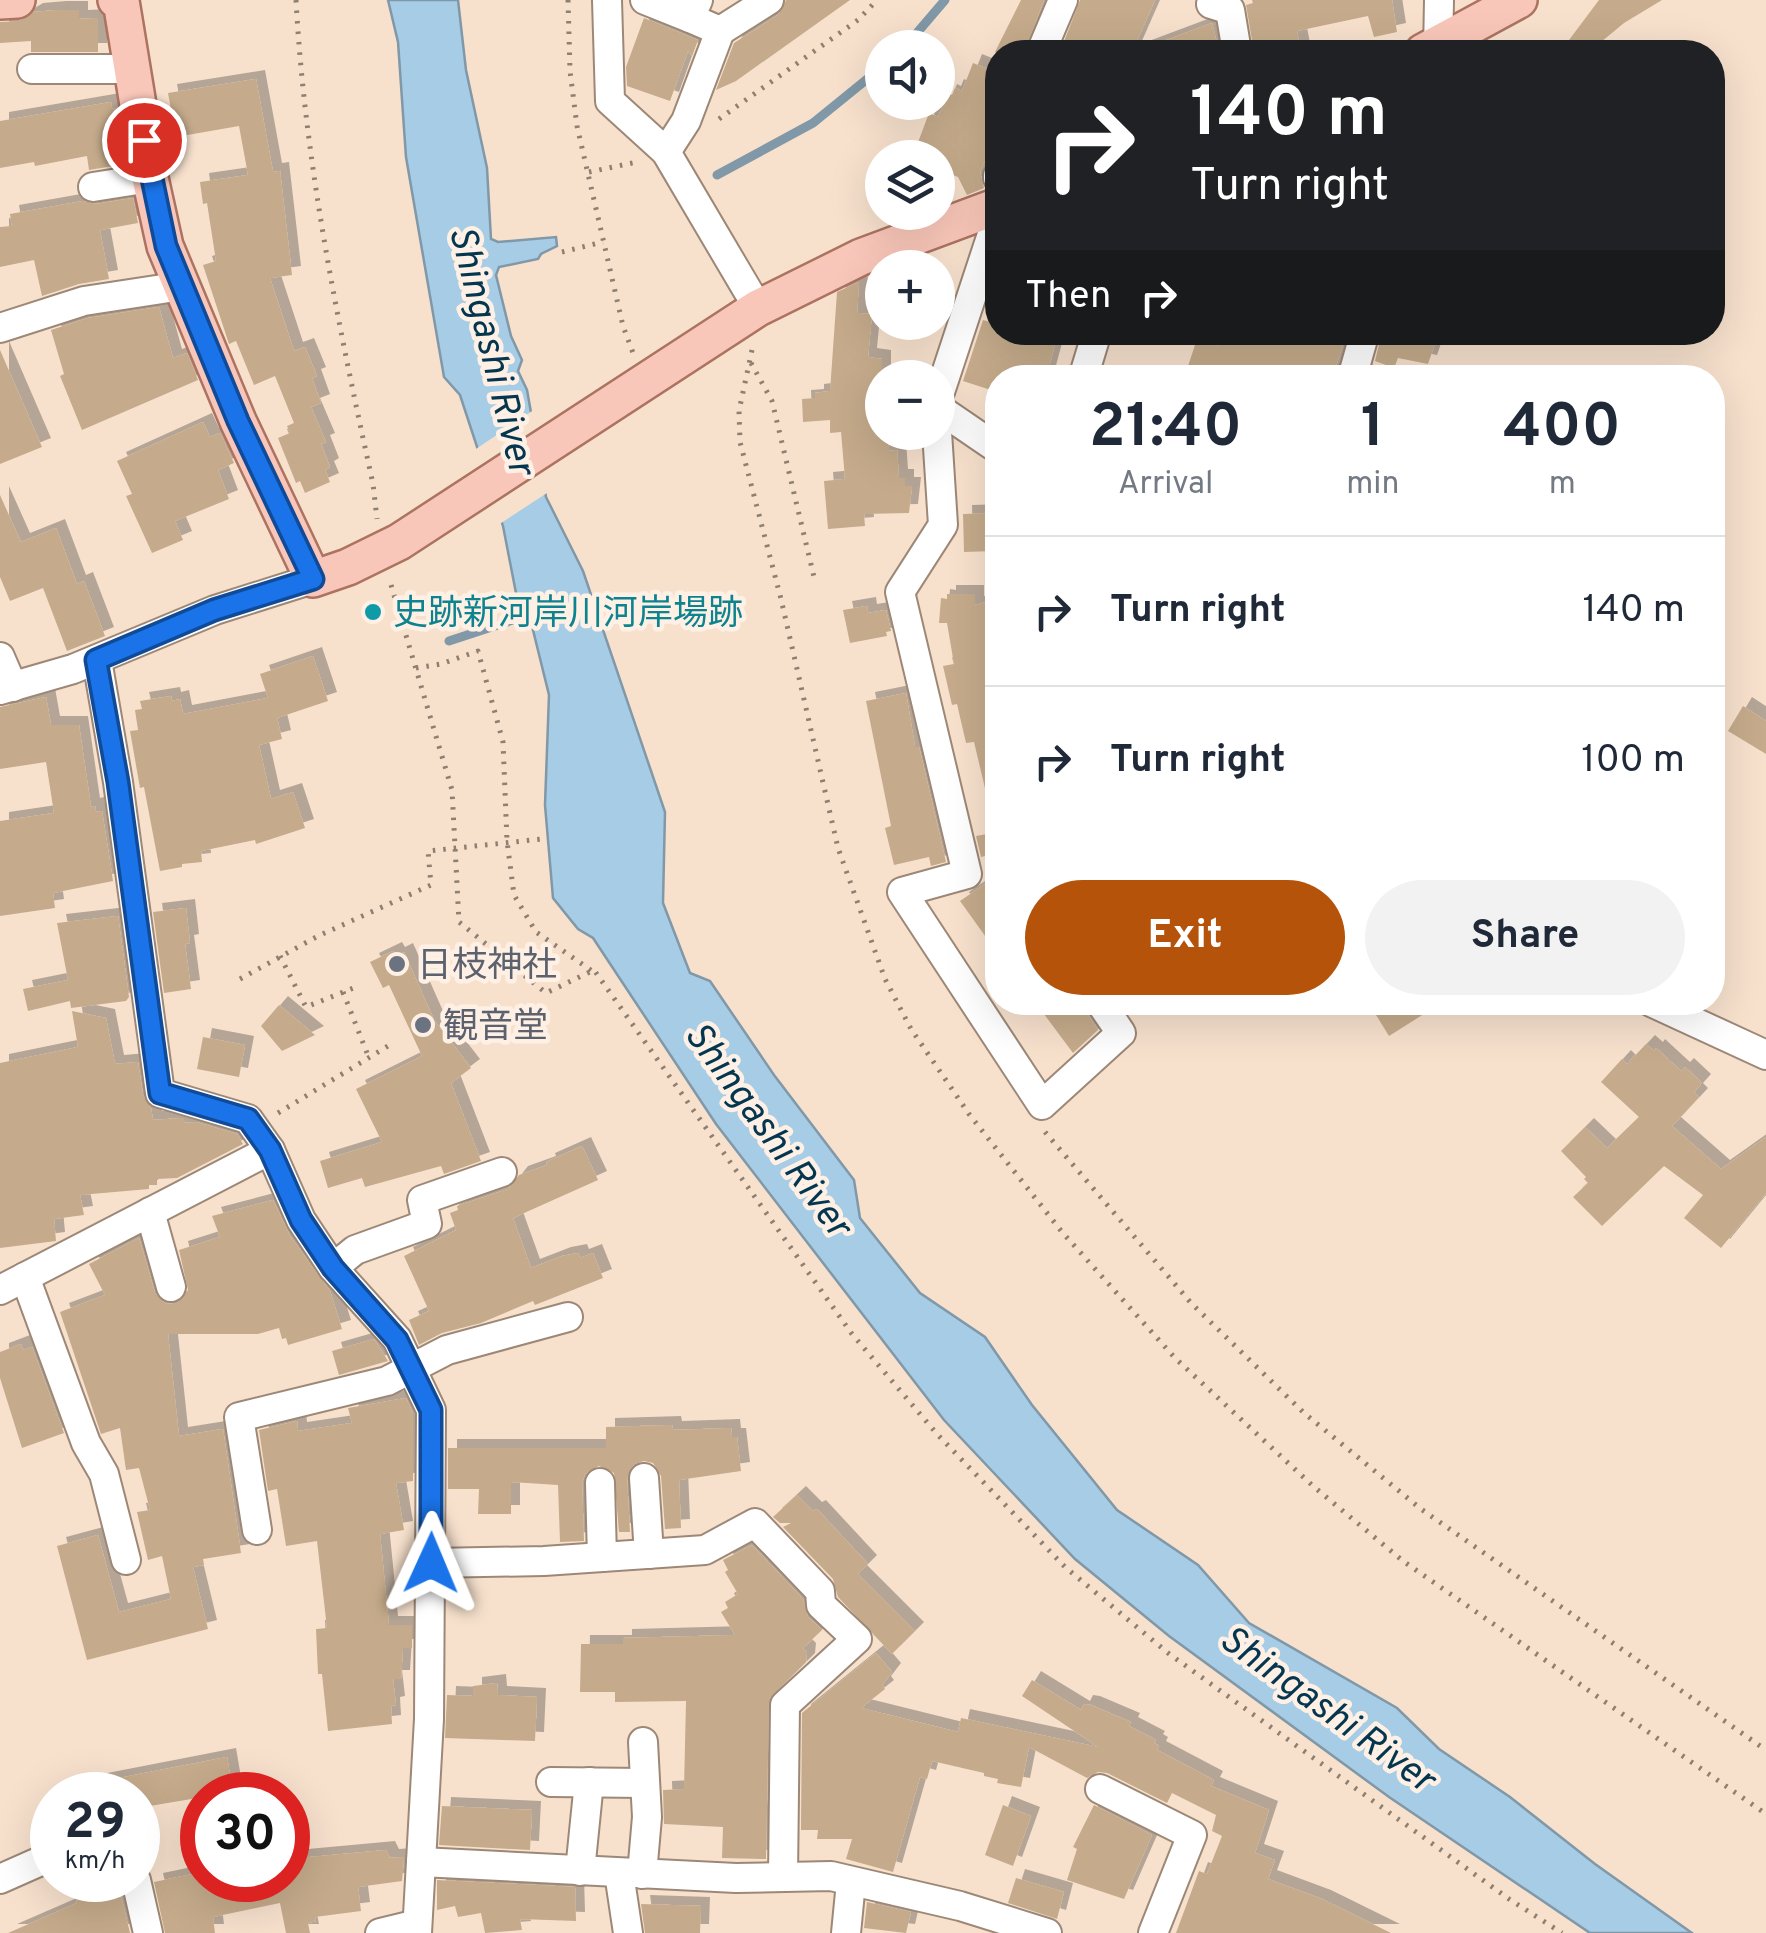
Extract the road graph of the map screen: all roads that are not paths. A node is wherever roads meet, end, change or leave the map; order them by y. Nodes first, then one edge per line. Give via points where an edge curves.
1 (17, 0) edge
2 (119, 0) edge
3 (607, 0) edge
4 (645, 0) edge
5 (769, 0) edge
6 (1063, 0) edge
7 (1212, 0) edge
8 (1439, 0) edge
9 (1519, 0) edge
10 (0, 1) edge
11 (694, 9) edge
12 (720, 32) junction
13 (1046, 40) edge
14 (1235, 40) edge
15 (1434, 40) edge
16 (1450, 40) edge
17 (130, 68) junction
18 (32, 69) dead end
19 (664, 148) junction
20 (150, 178) junction
21 (93, 186) dead end
22 (985, 211) edge
23 (985, 255) edge
24 (182, 286) junction
25 (758, 308) junction
26 (0, 328) edge
27 (951, 360) edge
28 (955, 420) edge
29 (985, 440) edge
30 (938, 450) edge
31 (313, 579) junction
32 (0, 657) edge
33 (96, 660) junction
34 (6, 688) edge
35 (1109, 1015) edge
36 (1678, 1015) edge
37 (1766, 1055) edge
38 (262, 1139) junction
39 (502, 1172) dead end
40 (150, 1212) junction
41 (333, 1268) junction
42 (25, 1277) junction
43 (171, 1287) dead end
44 (0, 1290) edge
45 (568, 1317) dead end
46 (411, 1368) junction
47 (644, 1478) dead end
48 (600, 1483) dead end
49 (257, 1530) dead end
50 (648, 1554) junction
51 (602, 1557) junction
52 (126, 1560) dead end
53 (431, 1563) junction
54 (643, 1742) dead end
55 (551, 1782) dead end
56 (590, 1782) junction
57 (645, 1783) junction
58 (1100, 1788) dead end
59 (421, 1862) junction
60 (30, 1866) edge
61 (580, 1871) junction
62 (631, 1874) junction
63 (783, 1877) junction
64 (0, 1879) edge
65 (851, 1882) junction
66 (141, 1902) edge
67 (417, 1929) edge
68 (148, 1933) edge
69 (380, 1933) edge
70 (628, 1933) edge
71 (846, 1933) edge
72 (1047, 1933) edge
73 (1153, 1933) edge

1 - 10 main road
2 - 17 main road
3 - 19 street via 610,101
4 - 11 street
5 - 12 street
6 - 13 street
7 - 14 street via 1230,10
8 - 15 street
9 - 16 main road
11 - 12 street
12 - 19 street via 686,122
17 - 18 street
17 - 20 main road
19 - 25 street
20 - 21 street
20 - 24 main road
22 - 25 main road via 862,257
23 - 27 street
24 - 26 street via 84,301
24 - 31 main road
25 - 31 main road via 388,531 348,567
28 - 29 street
30 - 35 street via 943,526 900,592 967,874 902,892 1042,1105 1121,1033
31 - 33 street via 214,610
32 - 34 street
33 - 34 street
33 - 38 street via 160,1093 248,1119
36 - 37 street
38 - 40 street
38 - 41 street
39 - 41 street via 422,1200 427,1224 356,1250
40 - 42 street
40 - 43 street
41 - 46 street via 397,1340
42 - 44 street
42 - 52 street via 86,1443 104,1474
45 - 46 street via 447,1350
46 - 49 street via 386,1381 239,1417
46 - 53 street via 431,1410
47 - 50 street
48 - 51 street
50 - 51 street
50 - 63 street via 705,1550 754,1523 820,1590 822,1605 856,1639 786,1705
51 - 53 street
53 - 59 street
54 - 57 street
55 - 56 street
56 - 57 street
56 - 61 street
57 - 62 street via 647,1817
58 - 73 street via 1192,1835
59 - 61 street
59 - 67 street
60 - 64 street
61 - 62 street
62 - 63 street
62 - 70 street
63 - 65 street
65 - 71 street
65 - 72 street
66 - 68 street
67 - 69 street

